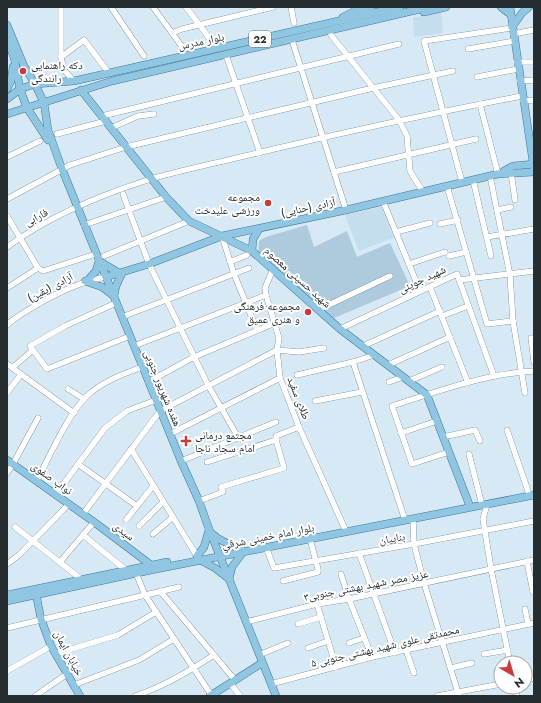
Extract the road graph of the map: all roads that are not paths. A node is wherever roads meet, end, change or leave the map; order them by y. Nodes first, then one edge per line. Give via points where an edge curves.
1 (61, 7) edge
2 (111, 7) edge
3 (153, 7) edge
4 (186, 7) edge
5 (273, 7) edge
6 (291, 7) edge
7 (400, 7) edge
8 (429, 7) edge
9 (446, 7) edge
10 (501, 7) edge
11 (529, 7) edge
12 (257, 9) edge
13 (354, 9) edge
14 (510, 10) edge
15 (371, 13) edge
16 (334, 22) junction
17 (294, 23) dead end
18 (7, 25) edge
19 (199, 25) junction
20 (349, 26) junction
21 (534, 30) edge
22 (513, 32) junction
23 (172, 33) junction
24 (332, 35) dead end
25 (7, 40) edge
26 (292, 40) junction
27 (213, 43) dead end
28 (399, 44) dead end
29 (183, 48) dead end
30 (468, 49) dead end
31 (226, 55) junction
32 (144, 56) dead end
33 (348, 56) junction
34 (14, 57) junction
35 (61, 57) junction
36 (534, 62) edge
37 (518, 66) junction
38 (301, 68) junction
39 (453, 70) dead end
40 (109, 73) junction
41 (432, 76) junction
42 (477, 77) dead end
43 (534, 80) edge
44 (112, 81) junction
45 (520, 81) junction
46 (72, 82) junction
47 (236, 83) junction
48 (35, 84) junction
49 (373, 88) junction
50 (7, 89) edge
51 (20, 89) junction
52 (81, 90) junction
53 (7, 99) edge
54 (523, 99) junction
55 (534, 100) edge
56 (44, 103) junction
57 (312, 103) junction
58 (480, 104) junction
59 (27, 108) junction
60 (443, 111) junction
61 (7, 114) edge
62 (154, 114) dead end
63 (104, 118) junction
64 (248, 118) junction
65 (400, 120) junction
66 (111, 128) junction
67 (57, 134) dead end
68 (323, 137) junction
69 (476, 139) dead end
70 (40, 142) dead end
71 (452, 145) junction
72 (126, 147) junction
73 (260, 153) junction
74 (409, 155) junction
75 (7, 157) edge
76 (58, 159) junction
77 (534, 165) edge
78 (62, 169) junction
79 (334, 172) junction
80 (511, 172) junction
81 (534, 172) edge
82 (498, 174) junction
83 (490, 176) junction
84 (152, 179) junction
85 (473, 180) junction
86 (462, 182) junction
87 (447, 186) junction
88 (422, 192) junction
89 (123, 194) dead end
90 (166, 196) junction
91 (7, 199) edge
92 (515, 200) dead end
93 (383, 201) junction
94 (77, 207) junction
95 (511, 207) dead end
96 (129, 209) junction
97 (346, 210) junction
98 (497, 210) junction
99 (7, 216) edge
100 (458, 220) junction
101 (189, 221) junction
102 (430, 223) dead end
103 (440, 224) dead end
104 (84, 225) junction
105 (199, 226) junction
106 (259, 229) junction
107 (534, 229) edge
108 (396, 232) junction
109 (502, 234) junction
110 (222, 236) junction
111 (486, 236) junction
112 (20, 238) junction
113 (140, 242) junction
114 (198, 245) junction
115 (7, 247) edge
116 (466, 252) junction
117 (249, 253) junction
118 (491, 256) dead end
119 (100, 257) junction
120 (230, 262) junction
121 (149, 264) junction
122 (409, 264) junction
123 (38, 268) junction
124 (249, 268) dead end
125 (274, 269) junction
126 (534, 271) edge
127 (122, 273) junction
128 (234, 274) junction
129 (510, 274) junction
130 (390, 276) dead end
131 (106, 277) junction
132 (474, 278) junction
133 (459, 280) junction
134 (86, 281) junction
135 (430, 287) junction
136 (7, 288) edge
137 (420, 291) junction
138 (266, 295) junction
139 (115, 299) junction
140 (167, 300) junction
141 (245, 302) junction
142 (468, 306) junction
143 (318, 310) junction
144 (441, 314) junction
145 (122, 317) junction
146 (513, 321) junction
147 (8, 323) edge
148 (275, 323) junction
149 (180, 328) junction
150 (340, 329) junction
151 (257, 330) junction
152 (130, 336) junction
153 (450, 337) junction
154 (531, 338) dead end
155 (134, 346) junction
156 (363, 346) junction
157 (324, 348) dead end
158 (33, 350) junction
159 (276, 350) junction
160 (374, 355) junction
161 (194, 357) junction
162 (352, 362) junction
163 (534, 362) edge
164 (388, 365) junction
165 (10, 366) edge
166 (142, 367) junction
167 (442, 367) dead end
168 (534, 371) edge
169 (521, 372) junction
170 (21, 374) junction
171 (297, 375) dead end
172 (494, 376) junction
173 (280, 378) junction
174 (406, 379) junction
175 (148, 382) junction
176 (389, 382) dead end
177 (468, 383) junction
178 (208, 385) junction
179 (68, 389) dead end
180 (362, 392) junction
181 (7, 393) edge
182 (525, 393) dead end
183 (427, 395) junction
184 (84, 399) junction
185 (156, 400) junction
186 (315, 401) dead end
187 (220, 407) junction
188 (160, 411) junction
189 (74, 413) junction
190 (38, 418) dead end
191 (437, 421) junction
192 (276, 422) dead end
193 (299, 426) junction
194 (507, 430) dead end
195 (401, 433) junction
196 (170, 434) junction
197 (238, 437) junction
198 (443, 437) junction
199 (276, 440) junction
200 (480, 441) dead end
201 (131, 449) junction
202 (449, 452) junction
203 (469, 454) dead end
204 (7, 460) edge
205 (180, 461) junction
206 (207, 462) dead end
207 (14, 464) junction
208 (78, 464) junction
209 (7, 473) edge
210 (37, 480) junction
211 (106, 483) junction
212 (153, 486) junction
213 (532, 492) edge
214 (56, 494) junction
215 (199, 501) junction
216 (163, 502) junction
217 (484, 503) junction
218 (69, 504) junction
219 (469, 504) junction
220 (137, 506) junction
221 (84, 514) junction
222 (173, 517) junction
223 (404, 517) junction
224 (413, 519) junction
225 (126, 520) dead end
226 (534, 521) edge
227 (94, 522) junction
228 (139, 526) dead end
229 (15, 527) dead end
230 (209, 529) junction
231 (344, 529) junction
232 (485, 531) junction
233 (153, 534) dead end
234 (83, 535) junction
235 (310, 539) junction
236 (33, 541) junction
237 (414, 544) junction
238 (266, 547) junction
239 (242, 550) junction
240 (219, 554) junction
241 (359, 554) junction
242 (198, 558) junction
243 (534, 560) edge
244 (316, 561) junction
245 (526, 561) junction
246 (60, 562) junction
247 (7, 564) edge
248 (151, 567) junction
249 (491, 569) junction
250 (126, 570) junction
251 (139, 571) junction
252 (341, 574) dead end
253 (81, 579) junction
254 (229, 580) junction
255 (283, 581) dead end
256 (424, 583) junction
257 (179, 587) dead end
258 (160, 592) junction
259 (532, 592) dead end
260 (36, 594) junction
261 (373, 594) junction
262 (7, 595) edge
263 (145, 595) junction
264 (349, 599) junction
265 (7, 601) edge
266 (317, 604) junction
267 (526, 609) dead end
268 (156, 612) junction
269 (321, 617) junction
270 (40, 619) junction
271 (246, 622) junction
272 (298, 624) dead end
273 (531, 624) edge
274 (7, 628) edge
275 (504, 630) junction
276 (174, 638) junction
277 (364, 638) junction
278 (328, 641) junction
279 (288, 643) dead end
280 (349, 643) dead end
281 (443, 643) junction
282 (51, 646) junction
283 (308, 648) dead end
284 (406, 650) junction
285 (508, 650) junction
286 (395, 652) junction
287 (55, 654) junction
288 (484, 654) dead end
289 (214, 655) junction
290 (259, 655) junction
291 (509, 655) edge
292 (372, 657) junction
293 (262, 663) junction
294 (472, 664) dead end
295 (336, 667) junction
296 (194, 668) junction
297 (451, 668) junction
298 (7, 671) edge
299 (414, 673) dead end
300 (67, 674) junction
301 (232, 682) junction
302 (271, 684) junction
303 (74, 685) junction
304 (493, 686) edge
305 (458, 694) edge
306 (35, 696) edge
307 (80, 696) edge
308 (135, 696) edge
309 (211, 696) edge
310 (240, 696) edge
311 (276, 696) edge
312 (437, 696) edge

1 - 35 street
2 - 32 street
3 - 23 street
4 - 19 street
5 - 12 street
6 - 17 street
7 - 15 main road
8 - 15 main road
9 - 20 main road via 373,24
10 - 14 main road
11 - 22 main road via 522,13
12 - 19 street
13 - 15 main road
13 - 16 main road
14 - 22 main road
15 - 16 main road, بلوار مدرس / 22
15 - 20 main road, بلوار مدرس
16 - 40 main road, بلوار مدرس / 22
18 - 48 main road via 24,66
19 - 23 street
19 - 27 street
20 - 26 main road, بلوار مدرس
21 - 22 street
22 - 30 street
22 - 37 main road
22 - 41 street via 424,41
23 - 29 street
24 - 33 street
25 - 34 main road
26 - 31 main road, بلوار مدرس
26 - 38 street
28 - 33 street
31 - 44 main road, بلوار مدرس
31 - 47 street
33 - 38 street
33 - 49 street
34 - 50 main road via 12,77
34 - 51 main road
35 - 40 street via 84,40
35 - 46 street via 64,70
36 - 37 street
37 - 42 street
37 - 45 main road
38 - 47 street
38 - 57 street
39 - 41 street
40 - 46 main road, بلوار مدرس / 22
41 - 49 street
41 - 60 street
43 - 45 street
44 - 46 main road via 92,83 65,91 61,89 61,85
44 - 52 main road, بلوار مدرس
45 - 54 main road
46 - 48 main road, بلوار مدرس / 22
47 - 63 street
47 - 64 street
48 - 51 main road, 22
48 - 56 main road
49 - 57 street
49 - 65 street
51 - 53 main road, 22
51 - 59 main road
52 - 56 main road, بلوار مدرس
52 - 63 main road, شهید حسینی معصوم
54 - 55 street, فارابی
54 - 58 street, فارابی
54 - 77 main road
56 - 59 main road, بلوار مدرس
56 - 76 main road via 48,130
57 - 64 street
57 - 68 street
58 - 60 street, فارابی
58 - 82 street
59 - 61 main road
59 - 76 main road
60 - 65 street, فارابی
60 - 71 street
62 - 66 street via 138,116
63 - 66 main road, شهید حسینی معصوم
63 - 67 street
64 - 72 street
64 - 73 street
65 - 68 street, فارابی
65 - 74 street via 407,136
66 - 72 main road, شهید حسینی معصوم
68 - 73 street, فارابی
68 - 79 street
69 - 71 street
70 - 75 street
71 - 74 street
71 - 86 street
72 - 78 street
72 - 84 main road, شهید حسینی معصوم
73 - 84 street, فارابی
74 - 79 street
74 - 88 street via 410,170
76 - 78 main road
77 - 82 main road, آزادی (حنایی) via 513,166
78 - 91 street
78 - 94 main road
79 - 97 street
80 - 81 main road, آزادی (حنایی)
80 - 82 main road, آزادی (حنایی)
80 - 92 street
82 - 83 main road, آزادی (حنایی)
83 - 85 main road, آزادی (حنایی)
83 - 98 street
84 - 90 main road, شهید حسینی معصوم
84 - 94 street, فارابی
85 - 86 main road, آزادی (حنایی)
85 - 111 street
86 - 87 main road, آزادی (حنایی)
87 - 88 main road, آزادی (حنایی)
87 - 100 street
88 - 93 main road, آزادی (حنایی)
89 - 96 street
90 - 96 street
90 - 101 main road, شهید حسینی معصوم
93 - 97 main road, آزادی (حنایی)
93 - 108 street
94 - 104 main road, هفده شهریور جنوبی
94 - 112 street, فارابی
95 - 98 street
96 - 104 street
96 - 113 street
97 - 106 main road, آزادی (حنایی)
98 - 109 street
99 - 112 street
100 - 103 street
100 - 116 street
101 - 105 main road, شهید حسینی معصوم
101 - 113 street
102 - 108 street
104 - 119 main road, هفده شهریور جنوبی
105 - 110 main road, شهید حسینی معصوم
105 - 114 main road via 204,233
106 - 110 main road, آزادی (حنایی)
106 - 117 main road via 252,239
107 - 109 street
108 - 122 street
109 - 111 street
109 - 129 street
110 - 114 main road, آزادی (حنایی)
110 - 117 main road, شهید حسینی معصوم
110 - 120 street
111 - 118 street
112 - 115 street, فارابی
112 - 123 street
113 - 119 street
113 - 121 street
114 - 121 main road, آزادی (حنایی)
116 - 122 street
116 - 132 street
117 - 120 street
117 - 125 main road, شهید حسینی معصوم
119 - 123 street via 43,271
119 - 127 main road
119 - 131 main road, هفده شهریور جنوبی
119 - 134 main road via 96,271
120 - 128 street
121 - 127 main road, آزادی (حنایی)
121 - 140 street
122 - 137 street
123 - 136 street
124 - 128 street
125 - 138 street via 265,288
125 - 143 main road, شهید حسینی معصوم
126 - 129 street
127 - 131 main road, آزادی (حنایی)
127 - 139 main road via 116,286
128 - 140 street
128 - 141 street
129 - 132 street
129 - 146 street
130 - 143 street
131 - 134 street, آزادی (یقین)
131 - 139 main road, هفده شهریور جنوبی
132 - 133 street
132 - 146 street via 487,324
133 - 135 street, شهید جوینی via 457,274
133 - 142 street, شهید جوینی
134 - 139 main road via 102,287
134 - 147 street, آزادی (یقین) via 49,297
135 - 137 street, شهید جوینی
135 - 144 street
137 - 150 street, شهید جوینی
138 - 141 street
138 - 148 street, طلای سفید
139 - 145 main road, هفده شهریور جنوبی
139 - 158 street via 30,346
140 - 145 street
140 - 149 street
141 - 149 street
141 - 151 street
142 - 144 street
142 - 172 street, شهید جوینی
143 - 150 main road, شهید حسینی معصوم
144 - 153 street
144 - 156 street
145 - 152 main road, هفده شهریور جنوبی
146 - 169 street
148 - 151 street
148 - 159 street, طلای سفید via 279,338
149 - 155 street
149 - 161 street
150 - 156 main road, شهید حسینی معصوم
151 - 161 street
152 - 155 main road, هفده شهریور جنوبی
152 - 158 street via 47,369
153 - 164 street
153 - 177 street
154 - 163 street
155 - 166 main road, هفده شهریور جنوبی
156 - 160 main road, شهید حسینی معصوم
157 - 159 street via 299,352
158 - 165 street
159 - 173 street, طلای سفید
159 - 178 street
160 - 162 street
160 - 164 main road, شهید حسینی معصوم
161 - 175 street
161 - 178 street
162 - 171 street
162 - 180 street
164 - 174 main road, شهید حسینی معصوم
165 - 170 street
166 - 175 main road, هفده شهریور جنوبی
166 - 184 street via 106,382
167 - 174 street
168 - 169 street
169 - 172 street
169 - 182 street
170 - 181 street
170 - 189 street
172 - 177 street
173 - 187 street
173 - 193 street, طلای سفید
174 - 176 street
174 - 183 main road, شهید حسینی معصوم
175 - 185 main road, هفده شهریور جنوبی
177 - 183 street
178 - 187 street
178 - 188 street
179 - 184 street
180 - 186 street
180 - 223 street
183 - 191 main road
183 - 195 street via 392,406
184 - 189 street
185 - 188 main road, هفده شهریور جنوبی
185 - 208 street via 127,410 106,428
187 - 196 street
187 - 197 street
188 - 196 main road, هفده شهریور جنوبی
188 - 201 street
189 - 210 street
190 - 207 street
191 - 195 street
191 - 198 main road
192 - 197 street
193 - 199 street via 279,434
193 - 231 street, طلای سفید
194 - 213 street
195 - 202 street via 412,464
196 - 205 main road, هفده شهریور جنوبی
197 - 205 street
198 - 200 street via 475,430
198 - 202 main road
199 - 206 street
199 - 215 street via 284,468 221,487 223,492
201 - 211 street
201 - 212 street
202 - 219 main road
203 - 217 street
204 - 207 main road, نواب صفوی
205 - 215 main road, هفده شهریور جنوبی
207 - 209 street
207 - 210 main road, نواب صفوی
208 - 211 street
208 - 214 street
210 - 214 main road, نواب صفوی
211 - 220 street
211 - 221 street
212 - 216 street
212 - 220 street
213 - 217 main road, بلوار امام خمینی شرقي
214 - 218 main road, نواب صفوی
215 - 230 main road, هفده شهریور جنوبی
216 - 222 street
216 - 228 street
217 - 219 main road, بلوار امام خمینی شرقي
217 - 224 main road, بلوار امام خمینی شرقي
217 - 232 street
218 - 221 main road, نواب صفوی
218 - 236 street
219 - 223 main road, بلوار امام خمینی شرقي
220 - 225 street
221 - 227 main road, سیدی
222 - 233 street
222 - 242 street
223 - 231 main road, بلوار امام خمینی شرقي
224 - 235 main road, بلوار امام خمینی شرقي
224 - 237 street
226 - 232 street, بناییان
227 - 234 street
227 - 248 main road, سیدی
229 - 236 street
230 - 239 main road via 223,542
230 - 240 main road, هفده شهریور جنوبی
230 - 242 main road
231 - 239 main road, بلوار امام خمینی شرقي
232 - 237 street, بناییان
232 - 249 street
234 - 246 street
234 - 250 street
235 - 238 main road, بلوار امام خمینی شرقي
235 - 244 street
236 - 246 street
236 - 247 street
237 - 241 street, بناییان
237 - 256 street
238 - 239 main road, بلوار امام خمینی شرقي
238 - 244 street, بناییان via 274,568
239 - 240 main road, بلوار امام خمینی شرقي
239 - 254 main road via 232,567
240 - 242 main road, بلوار امام خمینی شرقي
240 - 254 main road, هفده شهریور جنوبی
241 - 244 street, بناییان
241 - 261 street
242 - 248 main road, بلوار امام خمینی شرقي
242 - 254 main road
243 - 245 street, عزیز مصر شهید بهشتی جنوبی۳
244 - 255 street via 318,572 315,574
245 - 249 street, عزیز مصر شهید بهشتی جنوبی۳
245 - 259 street
246 - 253 street
248 - 251 main road, بلوار امام خمینی شرقي
249 - 256 street, عزیز مصر شهید بهشتی جنوبی۳
249 - 275 street
250 - 251 main road, بلوار امام خمینی شرقي
250 - 253 main road, بلوار امام خمینی شرقي
251 - 260 main road, بلوار امام خمینی شرقي
251 - 263 street
252 - 264 street
253 - 262 main road, بلوار امام خمینی شرقي
254 - 271 main road, هفده شهریور جنوبی
256 - 261 street, عزیز مصر شهید بهشتی جنوبی۳
256 - 281 street
257 - 258 street
258 - 263 street
258 - 289 street
260 - 265 main road, بلوار امام خمینی شرقي
260 - 270 main road, خیابان ایمان
261 - 264 street, عزیز مصر شهید بهشتی جنوبی۳
261 - 286 street
263 - 268 street
263 - 270 street
264 - 266 street, عزیز مصر شهید بهشتی جنوبی۳
264 - 277 street
266 - 269 street
266 - 271 street, عزیز مصر شهید بهشتی جنوبی۳
267 - 273 street
268 - 276 street
268 - 287 street via 118,635
269 - 272 street
269 - 278 street
270 - 274 street
270 - 282 main road, خیابان ایمان
271 - 290 main road, هفده شهریور جنوبی
273 - 275 street, محمدتقی علوی شهید بهشتی جنوبی ۵
275 - 281 street, محمدتقی علوی شهید بهشتی جنوبی ۵
275 - 285 street
276 - 296 street
276 - 303 street via 139,660
277 - 280 street
277 - 292 street
278 - 283 street
278 - 295 street
279 - 290 street
281 - 284 street, محمدتقی علوی شهید بهشتی جنوبی ۵
281 - 297 street
282 - 287 main road, خیابان ایمان
282 - 298 street
284 - 286 street, محمدتقی علوی شهید بهشتی جنوبی ۵
284 - 299 street
285 - 288 street
285 - 291 street
286 - 292 street, محمدتقی علوی شهید بهشتی جنوبی ۵
287 - 300 main road, خیابان ایمان
289 - 296 street
289 - 301 street
290 - 293 main road, هفده شهریور جنوبی
292 - 295 street, محمدتقی علوی شهید بهشتی جنوبی ۵
293 - 301 main road
293 - 302 main road, هفده شهریور جنوبی
294 - 297 street
295 - 302 street, محمدتقی علوی شهید بهشتی جنوبی ۵
296 - 308 street via 151,691
296 - 309 street
297 - 305 street
300 - 303 main road, خیابان ایمان
300 - 306 street
301 - 309 main road
301 - 310 street
302 - 311 main road, هفده شهریور جنوبی
303 - 307 main road, خیابان ایمان
304 - 305 street
305 - 312 street

